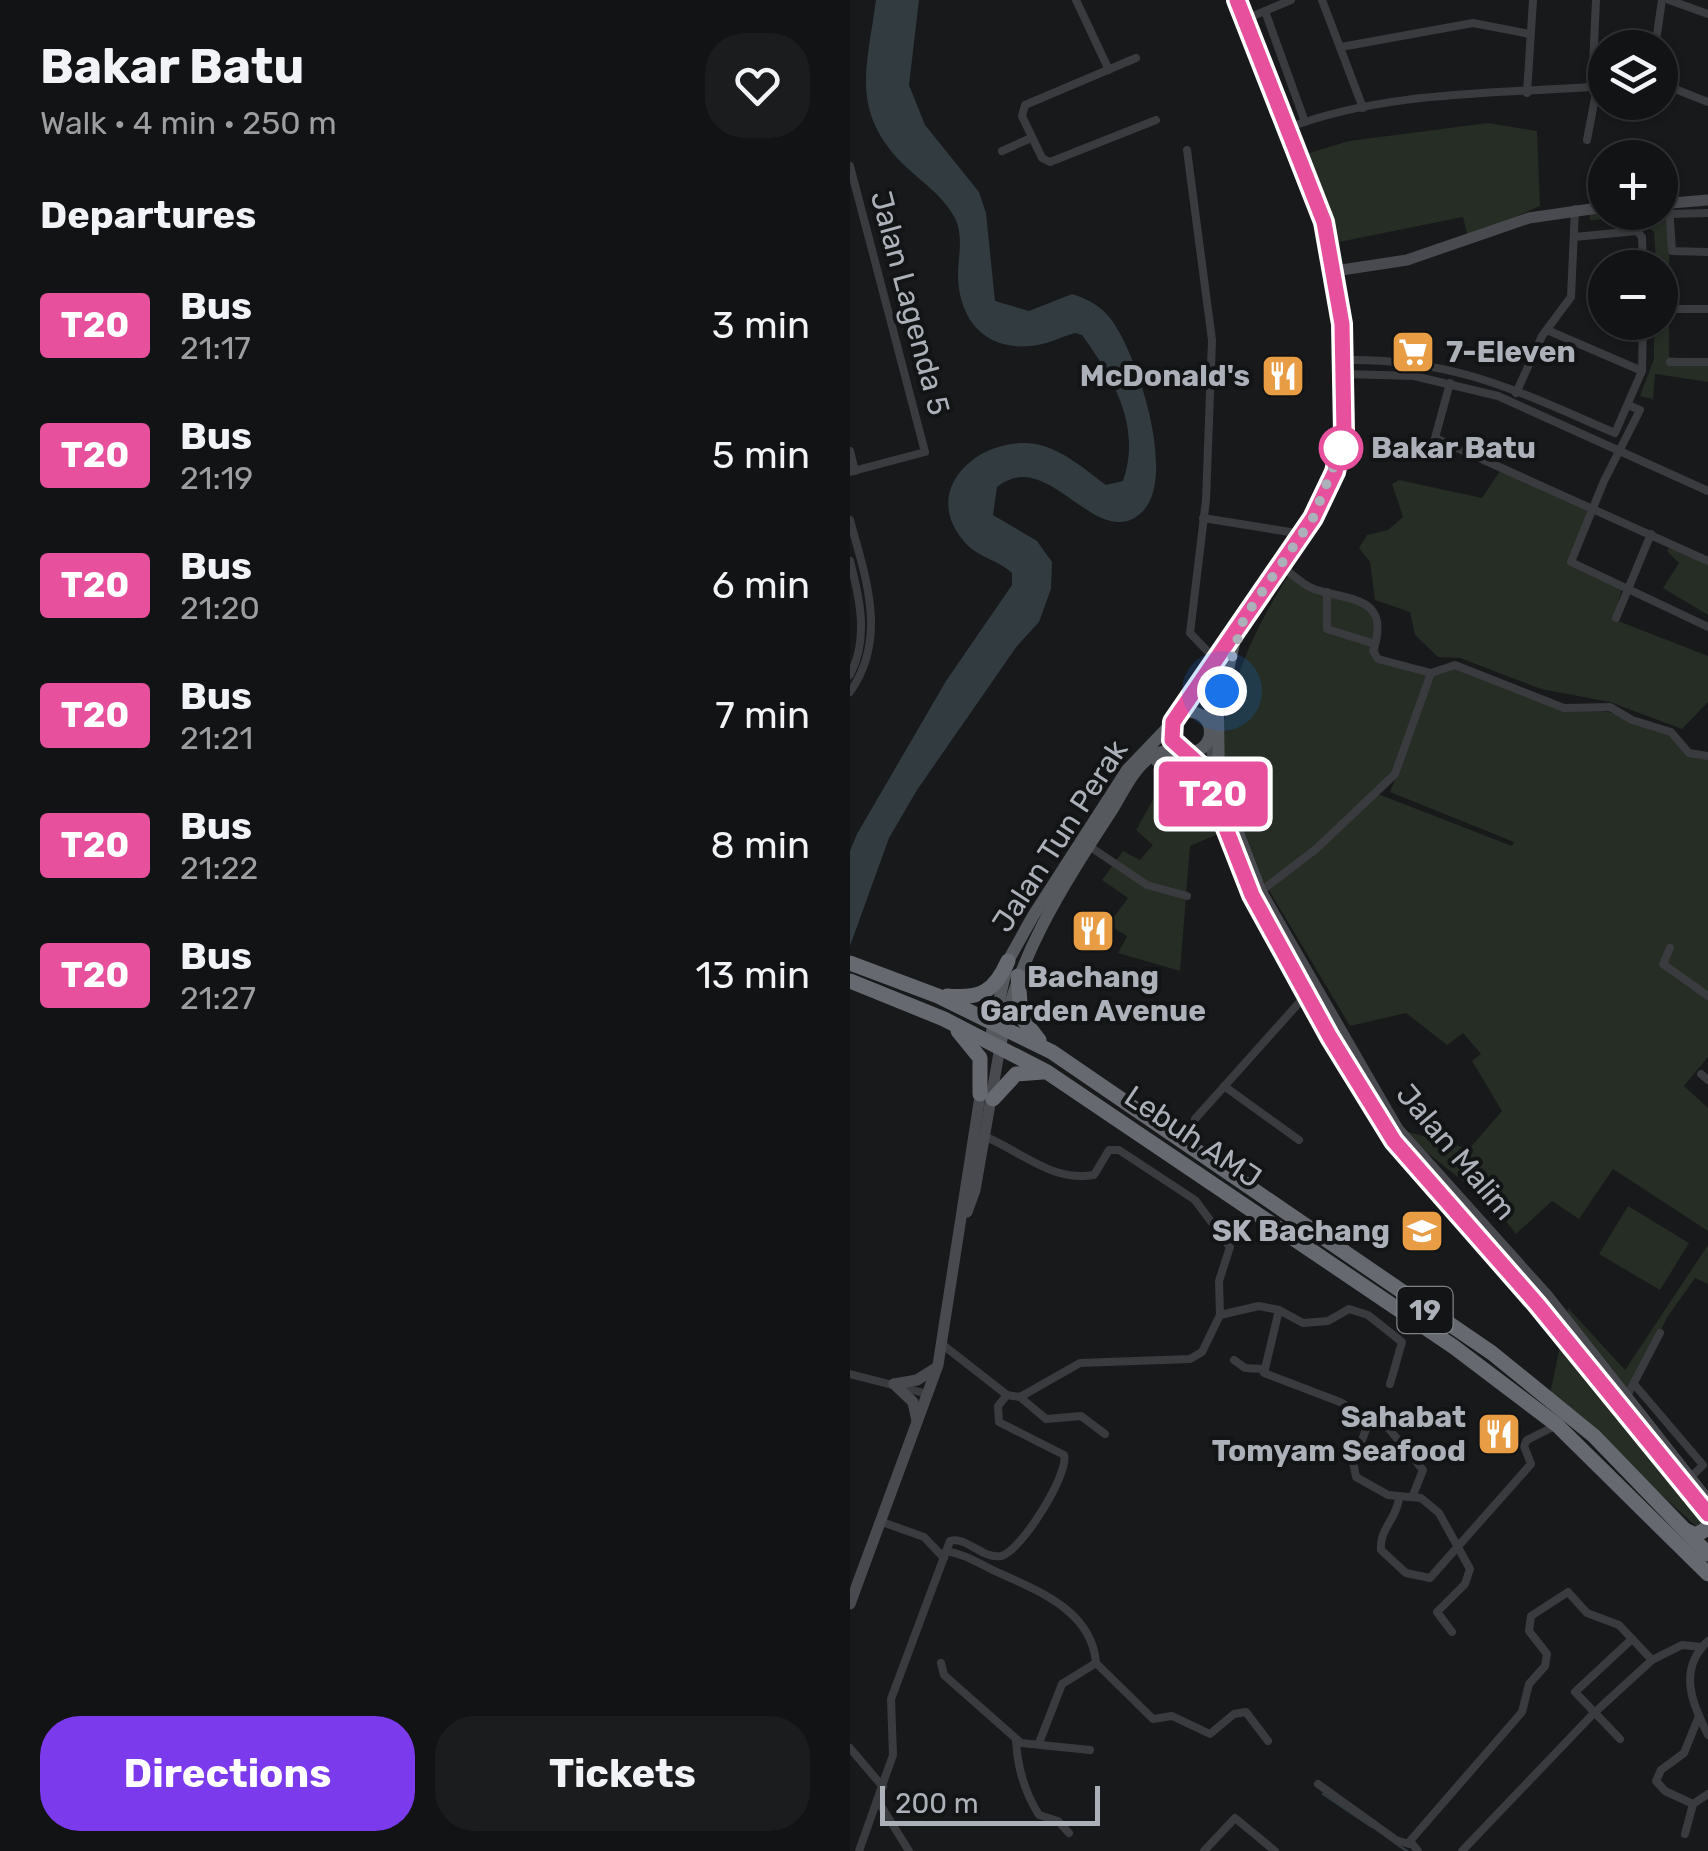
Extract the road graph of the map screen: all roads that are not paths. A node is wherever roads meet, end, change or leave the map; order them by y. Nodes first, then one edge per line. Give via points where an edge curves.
1 (1076, 0) edge
2 (1237, 0) edge
3 (1291, 0) edge
4 (1322, 0) edge
5 (1534, 0) edge
6 (1596, 0) edge
7 (1666, 0) edge
8 (1265, 11) junction
9 (1708, 14) edge
10 (1246, 19) junction
11 (1597, 30) edge
12 (1660, 30) edge
13 (1530, 34) junction
14 (1340, 47) junction
15 (1136, 58) dead end
16 (1108, 70) junction
17 (1588, 88) edge
18 (1678, 90) edge
19 (1527, 92) junction
20 (1708, 102) edge
21 (1363, 108) junction
22 (1156, 120) dead end
23 (1591, 120) edge
24 (1305, 122) junction
25 (1288, 128) junction
26 (1031, 138) junction
27 (1587, 140) dead end
28 (1002, 150) dead end
29 (1188, 150) dead end
30 (850, 166) edge
31 (855, 198) edge
32 (1708, 200) edge
33 (1678, 205) edge
34 (1575, 208) junction
35 (1588, 208) edge
36 (1678, 209) edge
37 (1708, 213) edge
38 (1669, 230) edge
39 (1574, 237) junction
40 (1641, 250) edge
41 (1708, 252) edge
42 (1335, 271) junction
43 (1678, 309) edge
44 (1708, 309) edge
45 (1547, 330) junction
46 (1642, 340) edge
47 (1670, 362) dead end
48 (1708, 362) edge
49 (1344, 367) junction
50 (1642, 371) junction
51 (1450, 383) junction
52 (1517, 392) junction
53 (1513, 402) junction
54 (1628, 405) junction
55 (850, 451) edge
56 (1619, 452) junction
57 (853, 472) edge
58 (1708, 492) edge
59 (1593, 509) junction
60 (1203, 518) junction
61 (850, 520) edge
62 (1302, 534) junction
63 (1651, 534) junction
64 (850, 561) edge
65 (1708, 561) edge
66 (1281, 565) junction
67 (1628, 588) junction
68 (1326, 592) junction
69 (1244, 618) junction
70 (1616, 618) dead end
71 (1708, 627) edge
72 (1228, 642) junction
73 (1375, 644) junction
74 (1216, 660) junction
75 (1431, 673) junction
76 (850, 675) edge
77 (850, 692) edge
78 (1173, 722) junction
79 (1208, 722) junction
80 (1209, 740) junction
81 (1186, 752) junction
82 (1708, 756) edge
83 (1134, 775) junction
84 (1212, 780) junction
85 (1089, 846) junction
86 (1261, 891) junction
87 (1187, 896) dead end
88 (1670, 948) dead end
89 (1008, 961) junction
90 (850, 964) edge
91 (1018, 976) junction
92 (861, 979) edge
93 (1306, 994) junction
94 (938, 996) junction
95 (1708, 996) edge
96 (944, 1019) junction
97 (998, 1024) junction
98 (995, 1044) junction
99 (1052, 1052) junction
100 (1047, 1072) junction
101 (1224, 1086) junction
102 (987, 1096) junction
103 (1195, 1119) dead end
104 (986, 1137) junction
105 (1299, 1140) dead end
106 (964, 1220) junction
107 (1374, 1294) junction
108 (1279, 1310) junction
109 (1362, 1312) junction
110 (1220, 1315) junction
111 (1660, 1333) dead end
112 (943, 1345) junction
113 (1234, 1360) dead end
114 (938, 1366) junction
115 (1262, 1369) junction
116 (850, 1374) edge
117 (894, 1384) junction
118 (1390, 1384) dead end
119 (1631, 1389) junction
120 (930, 1394) junction
121 (1007, 1395) junction
122 (1020, 1397) junction
123 (1370, 1420) junction
124 (1557, 1424) junction
125 (917, 1430) junction
126 (1104, 1434) dead end
127 (1413, 1495) junction
128 (1399, 1498) junction
129 (1708, 1500) edge
130 (1708, 1514) edge
131 (882, 1522) junction
132 (1708, 1528) edge
133 (1685, 1530) junction
134 (1454, 1548) junction
135 (945, 1554) junction
136 (1708, 1554) edge
137 (1708, 1574) edge
138 (850, 1604) edge
139 (1452, 1632) dead end
140 (1632, 1639) junction
141 (1705, 1644) edge
142 (1652, 1660) junction
143 (1096, 1662) junction
144 (941, 1663) dead end
145 (1593, 1714) junction
146 (1699, 1716) junction
147 (1708, 1735) edge
148 (1620, 1738) dead end
149 (1016, 1739) junction
150 (1268, 1741) dead end
151 (1038, 1743) junction
152 (850, 1748) edge
153 (1090, 1750) dead end
154 (1318, 1784) dead end
155 (883, 1787) junction
156 (1708, 1794) edge
157 (878, 1802) junction
158 (1693, 1804) junction
159 (1070, 1833) dead end
160 (1685, 1834) dead end
161 (1410, 1844) junction
162 (859, 1851) edge
163 (910, 1851) edge
164 (1204, 1851) edge
165 (1274, 1851) edge
166 (1418, 1851) edge
167 (1462, 1851) edge

1 - 16 street
2 - 10 main road, Jalan Tun Perak
3 - 8 street
4 - 14 street
5 - 13 street
6 - 11 street
7 - 9 street
7 - 12 street
8 - 10 street
8 - 24 street
10 - 25 main road, Jalan Tun Perak
13 - 14 street via 1473,23
13 - 19 street
14 - 21 street
15 - 16 street
16 - 26 street via 1022,108
17 - 19 street
18 - 20 street
19 - 21 street
21 - 24 street
22 - 26 street via 1050,162
23 - 27 street
24 - 25 street
25 - 42 main road, Jalan Tun Perak
26 - 28 street
29 - 60 street via 1212,340
30 - 31 street, Jalan Lagenda 5
31 - 57 street, Jalan Lagenda 5 via 925,452
32 - 33 main road
34 - 35 main road
34 - 39 street
34 - 42 main road via 1406,260
36 - 37 street
38 - 41 street via 1672,250
39 - 40 street via 1632,230 1640,233
39 - 45 street via 1571,297
42 - 49 main road, Jalan Tun Perak
43 - 44 street
45 - 50 street
45 - 52 street
46 - 50 street
47 - 48 street
49 - 51 street
49 - 52 street via 1416,361
49 - 62 main road, Jalan Tun Perak via 1340,452
50 - 54 street
51 - 53 street
51 - 59 street via 1434,438
52 - 53 street
52 - 54 street via 1616,434
53 - 56 street
54 - 56 street via 1640,410
55 - 57 street
56 - 58 street
56 - 59 street
59 - 63 street
59 - 67 street via 1571,562
60 - 62 street
60 - 74 street via 1190,633
61 - 77 street via 872,624 865,666
62 - 66 main road, Jalan Tun Perak
63 - 65 street
63 - 67 street
64 - 76 street via 862,619
66 - 68 street
66 - 69 main road, Jalan Tun Perak
67 - 70 street
67 - 71 street
68 - 73 street via 1366,604 1377,618
68 - 73 street via 1326,629
69 - 72 main road, Jalan Tun Perak
69 - 84 main road via 1218,715
72 - 74 main road, Jalan Tun Perak
72 - 79 main road, Jalan Tun Perak
73 - 75 street via 1378,659
74 - 78 main road, Jalan Tun Perak
75 - 82 street via 1455,666 1564,708 1610,706 1670,732 1689,753
75 - 86 street via 1395,774
78 - 79 main road via 1193,712
78 - 81 main road via 1172,740
78 - 89 main road, Jalan Tun Perak via 1127,770
79 - 80 main road
80 - 81 main road
80 - 84 main road, Jalan Malim
81 - 83 main road, Jalan Tun Perak via 1153,755
81 - 84 main road, Jalan Malim
83 - 84 main road via 1154,762 1176,759
83 - 85 main road, Jalan Tun Perak
84 - 86 main road, Jalan Malim
84 - 93 main road, Jalan Malim via 1235,858
85 - 87 street via 1147,885
85 - 91 main road, Jalan Tun Perak
86 - 119 main road, Jalan Malim via 1398,1129
88 - 95 street via 1663,964
89 - 94 highway via 984,994
89 - 97 main road, Jalan Tun Perak
90 - 92 highway, Lebuh AMJ / 19
91 - 97 main road, Jalan Tun Perak
91 - 99 highway via 1021,1017
92 - 94 highway, Lebuh AMJ / 19
92 - 96 highway, Lebuh AMJ / 19
93 - 101 street
93 - 130 main road, Jalan Malim via 1394,1141
94 - 97 highway, Lebuh AMJ / 19
96 - 98 highway, Lebuh AMJ / 19
96 - 102 highway via 976,1049
97 - 98 main road
97 - 99 highway, Lebuh AMJ / 19
98 - 100 highway, Lebuh AMJ / 19
98 - 102 main road
99 - 133 highway, Lebuh AMJ / 19 via 1492,1354 1594,1436
100 - 102 highway via 1016,1074
100 - 107 highway, Lebuh AMJ / 19
101 - 103 street
101 - 105 street
102 - 104 main road
102 - 106 main road
104 - 106 main road
104 - 110 street via 1033,1165 1081,1176 1099,1171 1114,1149 1195,1200 1230,1247 1219,1281
106 - 112 main road
107 - 109 street
107 - 124 highway, Lebuh AMJ / 19
108 - 109 street via 1303,1323 1328,1321 1349,1309
108 - 110 street via 1250,1307
108 - 115 street
109 - 118 street via 1402,1342
110 - 122 street via 1198,1356 1080,1363
111 - 119 street
112 - 114 main road
112 - 121 street
113 - 115 street
114 - 117 main road via 917,1380
114 - 120 main road
115 - 123 street
116 - 117 street
117 - 120 street
117 - 125 main road via 913,1402
119 - 129 main road, Jalan Malim
120 - 125 main road
121 - 122 street
121 - 135 street via 998,1406 999,1422 1064,1454 1065,1468 1011,1551 993,1556 954,1538
122 - 126 street via 1046,1419 1081,1416
123 - 127 street via 1418,1460 1422,1480
123 - 128 street via 1352,1470
124 - 134 street via 1527,1440 1532,1464
124 - 137 highway, Lebuh AMJ / 19
125 - 131 main road
127 - 128 street
127 - 134 street via 1439,1512
128 - 134 street via 1380,1540 1386,1558 1424,1580
131 - 135 street via 924,1536
131 - 138 main road
132 - 133 highway via 1696,1535
133 - 136 highway, Lebuh AMJ / 19
134 - 139 street via 1467,1562 1468,1576 1436,1612
135 - 143 street via 1032,1587 1069,1610 1095,1644
135 - 155 street via 892,1699 893,1755
140 - 142 street
140 - 145 street via 1576,1689 1575,1697
140 - 161 street via 1614,1621 1587,1613 1568,1592 1532,1616 1529,1631 1547,1660 1529,1684 1525,1708
141 - 142 street via 1682,1645
141 - 146 street via 1687,1677
142 - 145 street
143 - 150 street via 1153,1718 1172,1716 1210,1734 1246,1712
143 - 151 street via 1062,1684
144 - 149 street via 944,1675
145 - 148 street
145 - 167 street
146 - 147 street
146 - 158 street via 1684,1753 1656,1781
149 - 151 street
149 - 159 street via 1028,1798 1038,1815
151 - 153 street
152 - 155 street
154 - 161 street
155 - 157 street
156 - 158 street
157 - 162 street
157 - 163 street
158 - 160 street
161 - 166 street
164 - 165 street via 1235,1818

